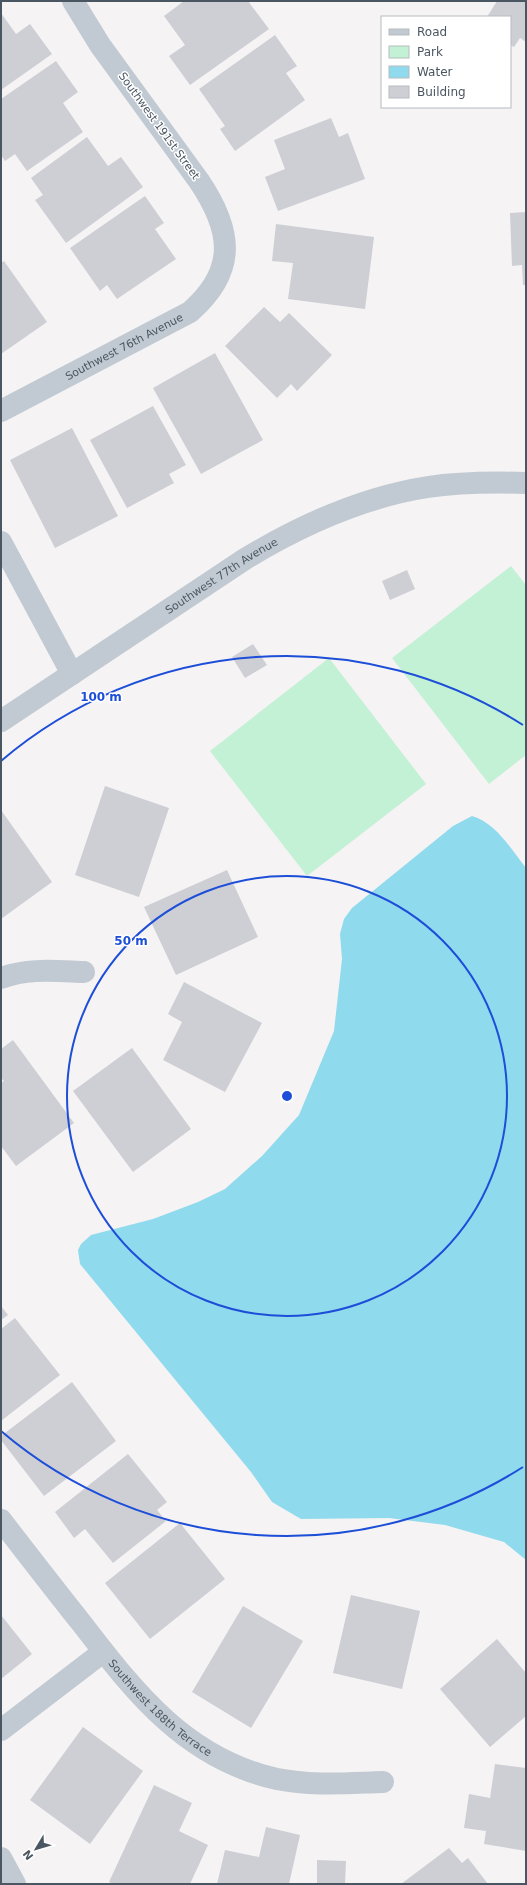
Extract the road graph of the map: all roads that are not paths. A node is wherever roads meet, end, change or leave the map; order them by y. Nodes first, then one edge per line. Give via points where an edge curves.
1 (73, 1) edge
2 (224, 259) joint
3 (1, 411) edge
4 (526, 483) edge
5 (1, 542) edge
6 (72, 674) junction
7 (1, 722) edge
8 (84, 972) dead end
9 (1, 978) edge
10 (1, 1520) edge
11 (103, 1652) junction
12 (1, 1730) edge
13 (383, 1782) dead end
14 (1, 1858) edge
15 (15, 1884) edge

1 - 2 street, Southwest 191st Street via 97,40 211,200 222,225
2 - 3 street, Southwest 76th Avenue via 221,272 210,292 190,312
4 - 6 street, Southwest 77th Avenue via 466,483 428,487 381,497 346,509 286,536 234,566
5 - 6 street
6 - 7 street, Southwest 77th Avenue
8 - 9 street via 40,970
10 - 11 street, Southwest 188th Terrace
11 - 12 street
11 - 13 street, Southwest 188th Terrace via 132,1688 163,1719 197,1745 218,1757 253,1772 311,1784
14 - 15 street

